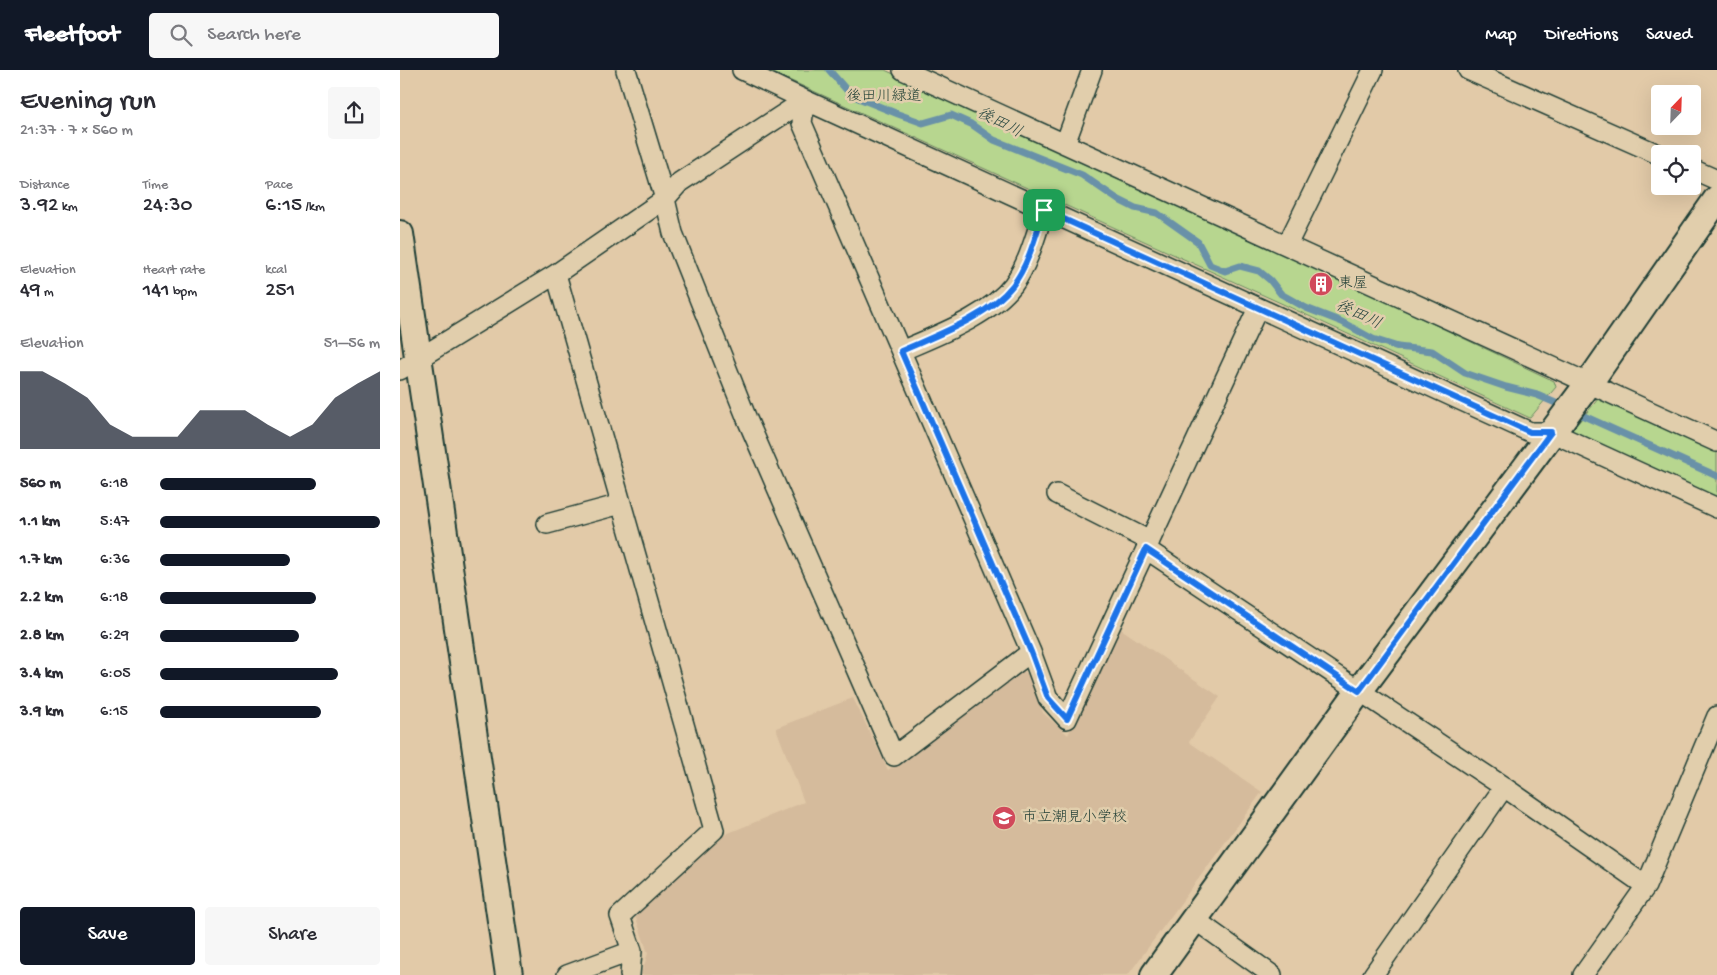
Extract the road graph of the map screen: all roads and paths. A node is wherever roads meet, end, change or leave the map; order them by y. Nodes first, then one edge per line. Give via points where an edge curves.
1 (626, 70) edge
2 (742, 70) edge
3 (903, 70) edge
4 (1092, 70) edge
5 (1373, 70) edge
6 (1468, 70) edge
7 (805, 100) junction
8 (1065, 144) junction
9 (1651, 150) edge
10 (1701, 173) edge
11 (1717, 180) edge
12 (665, 199) junction
13 (1717, 199) edge
14 (1044, 210) junction
15 (400, 234) edge
16 (1288, 245) junction
17 (556, 274) junction
18 (1258, 308) junction
19 (901, 351) junction
20 (409, 364) edge
21 (1589, 383) junction
22 (1551, 432) junction
23 (1717, 442) edge
24 (1057, 494) dead end
25 (621, 504) junction
26 (1717, 508) edge
27 (547, 524) dead end
28 (1148, 545) junction
29 (1031, 652) junction
30 (1359, 691) junction
31 (1717, 716) edge
32 (1504, 787) junction
33 (1646, 886) junction
34 (1194, 919) junction
35 (632, 950) junction
36 (509, 975) edge
37 (567, 975) edge
38 (630, 975) edge
39 (1154, 975) edge
40 (1272, 975) edge
41 (1373, 975) edge
42 (1583, 975) edge

1 - 12 street
2 - 7 street
3 - 8 street
4 - 8 street
5 - 16 street
6 - 9 street
7 - 12 street via 680,182
7 - 14 street
7 - 19 street via 802,123
8 - 16 street
10 - 11 street
12 - 17 street
12 - 29 street via 673,233 747,419 894,756
13 - 21 street
14 - 18 street
14 - 19 street via 1024,266 1000,300 948,330
15 - 20 street
16 - 21 street
17 - 20 street
17 - 25 street
18 - 22 street via 1530,432
18 - 28 street
19 - 29 street
20 - 36 street
21 - 22 street
21 - 23 street
22 - 26 street
22 - 30 street
24 - 28 street
25 - 27 street
25 - 35 street via 714,830 620,916
28 - 29 street via 1067,719 1048,698
28 - 30 street
30 - 32 street
30 - 34 street
31 - 33 street
32 - 33 street
32 - 41 street
33 - 42 street
34 - 39 street
34 - 40 street
35 - 37 street
35 - 38 street

